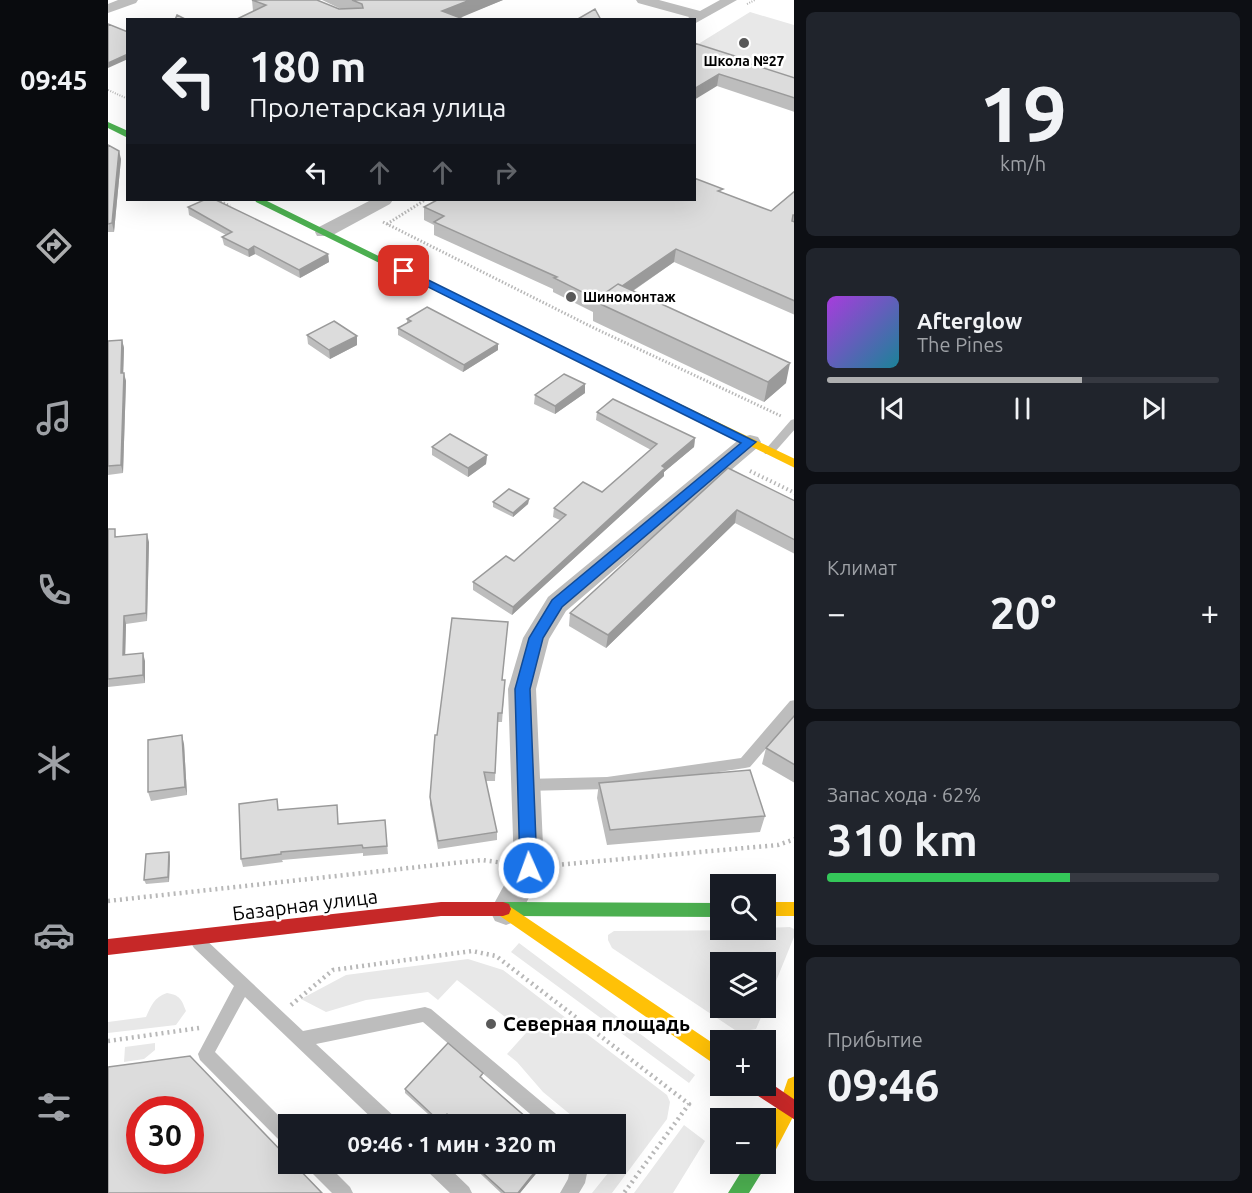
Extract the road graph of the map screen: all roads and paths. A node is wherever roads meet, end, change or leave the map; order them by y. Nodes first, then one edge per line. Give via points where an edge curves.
1 (131, 0) edge
2 (643, 0) edge
3 (730, 0) edge
4 (108, 9) edge
5 (698, 18) edge
6 (108, 90) edge
7 (126, 98) edge
8 (261, 201) edge
9 (382, 201) edge
10 (423, 201) edge
11 (379, 220) dead end
12 (386, 224) junction
13 (324, 232) junction
14 (794, 422) edge
15 (759, 447) junction
16 (794, 462) edge
17 (794, 706) edge
18 (525, 785) junction
19 (794, 839) edge
20 (529, 868) junction
21 (108, 901) edge
22 (776, 909) edge
23 (794, 909) edge
24 (710, 910) edge
25 (506, 911) junction
26 (194, 938) junction
27 (108, 947) edge
28 (243, 984) junction
29 (301, 1039) junction
30 (710, 1052) edge
31 (794, 1091) edge
32 (773, 1096) edge
33 (791, 1109) edge
34 (379, 1114) edge
35 (543, 1114) edge
36 (278, 1127) edge
37 (776, 1133) edge
38 (325, 1174) edge
39 (443, 1174) edge
40 (578, 1174) edge
41 (750, 1174) edge
42 (344, 1193) edge
43 (463, 1193) edge
44 (569, 1193) edge
45 (738, 1193) edge

1 - 4 street
2 - 5 street
3 - 5 street
6 - 7 path
8 - 13 main road
9 - 13 street
10 - 12 path
11 - 12 path
12 - 14 path
13 - 15 main road
14 - 15 lane
15 - 16 main road
15 - 18 street via 557,604 536,638 522,689
17 - 18 lane via 745,763 607,783
18 - 20 street
19 - 20 path via 778,845
20 - 21 path via 482,860
20 - 25 street
22 - 23 main road
24 - 25 main road, Базарная улица
25 - 26 main road, Базарная улица via 441,909
25 - 30 main road
26 - 27 main road, Базарная улица
26 - 28 lane
28 - 29 lane
28 - 36 lane via 206,1054
29 - 34 lane
29 - 35 lane via 425,1014
31 - 33 main road
32 - 33 main road
33 - 37 main road
38 - 42 lane
39 - 43 lane
40 - 44 lane
41 - 45 main road

